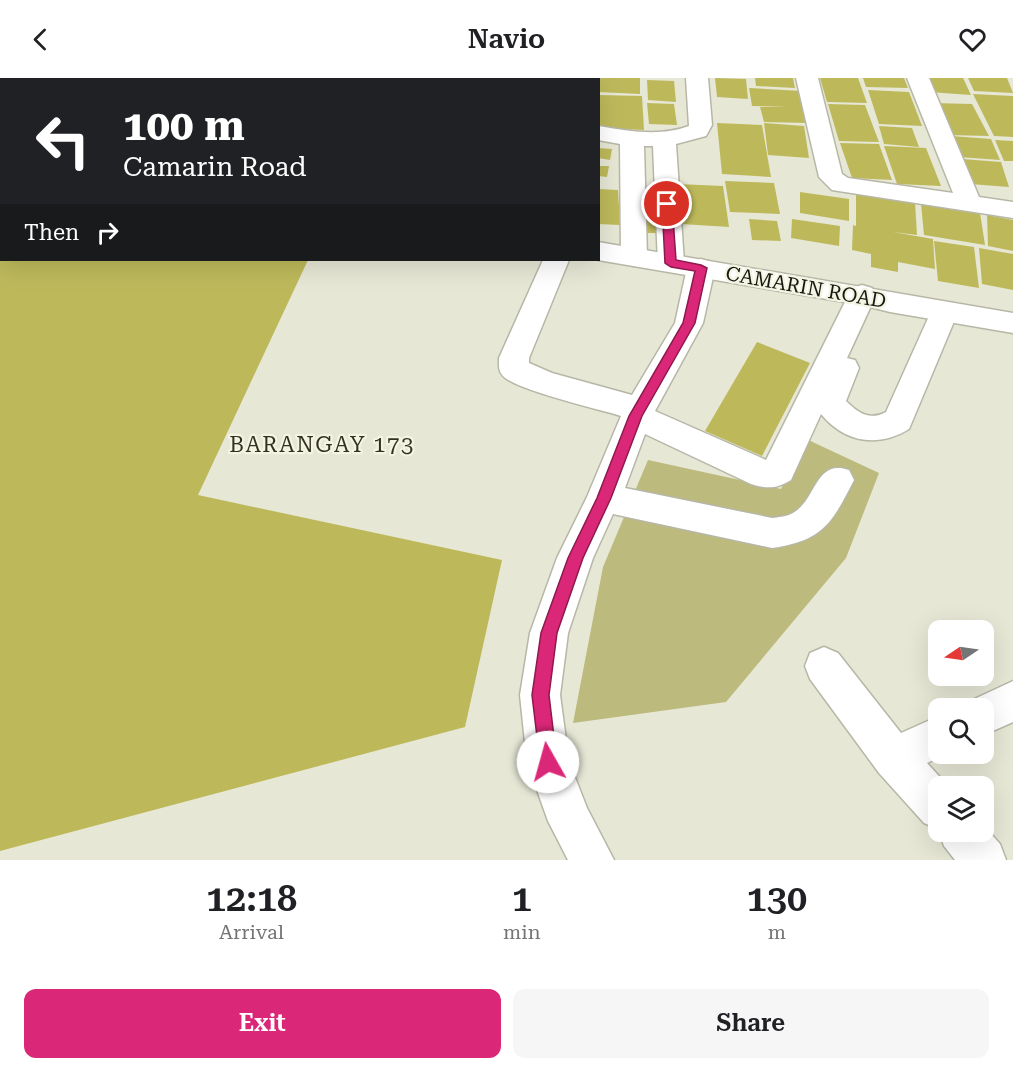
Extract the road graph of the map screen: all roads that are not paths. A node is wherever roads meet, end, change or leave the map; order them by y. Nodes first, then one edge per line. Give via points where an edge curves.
1 (697, 78) edge
2 (807, 78) edge
3 (918, 78) edge
4 (600, 133) edge
5 (632, 139) junction
6 (664, 141) junction
7 (969, 203) junction
8 (1013, 210) edge
9 (600, 251) edge
10 (634, 257) junction
11 (556, 261) edge
12 (686, 266) junction
13 (870, 297) junction
14 (944, 312) junction
15 (1013, 324) edge
16 (638, 412) junction
17 (837, 480) dead end
18 (604, 498) junction
19 (824, 666) dead end
20 (1013, 700) edge
21 (994, 710) edge
22 (928, 741) edge
23 (894, 758) junction
24 (928, 796) edge
25 (968, 842) edge
26 (592, 860) edge
27 (984, 860) edge

1 - 6 street via 701,125 698,131
2 - 7 street via 831,177 841,185
3 - 7 street
4 - 5 street
5 - 6 street
5 - 10 street
6 - 12 street
7 - 8 street
9 - 10 street, CAMARIN ROAD
10 - 12 street, CAMARIN ROAD
11 - 16 street via 514,358 514,369
12 - 13 street, CAMARIN ROAD
12 - 16 street via 689,323
13 - 14 street, CAMARIN ROAD
13 - 14 street via 831,396 831,404 851,425 872,429 890,426 898,420
13 - 16 street via 779,470 773,474 763,474
14 - 15 street, CAMARIN ROAD
16 - 18 street
17 - 18 street via 812,520 794,531 772,533
18 - 26 street via 576,558 549,633 540,695 548,762 570,821
19 - 23 street
20 - 21 street
22 - 23 street
23 - 24 street
25 - 27 street

